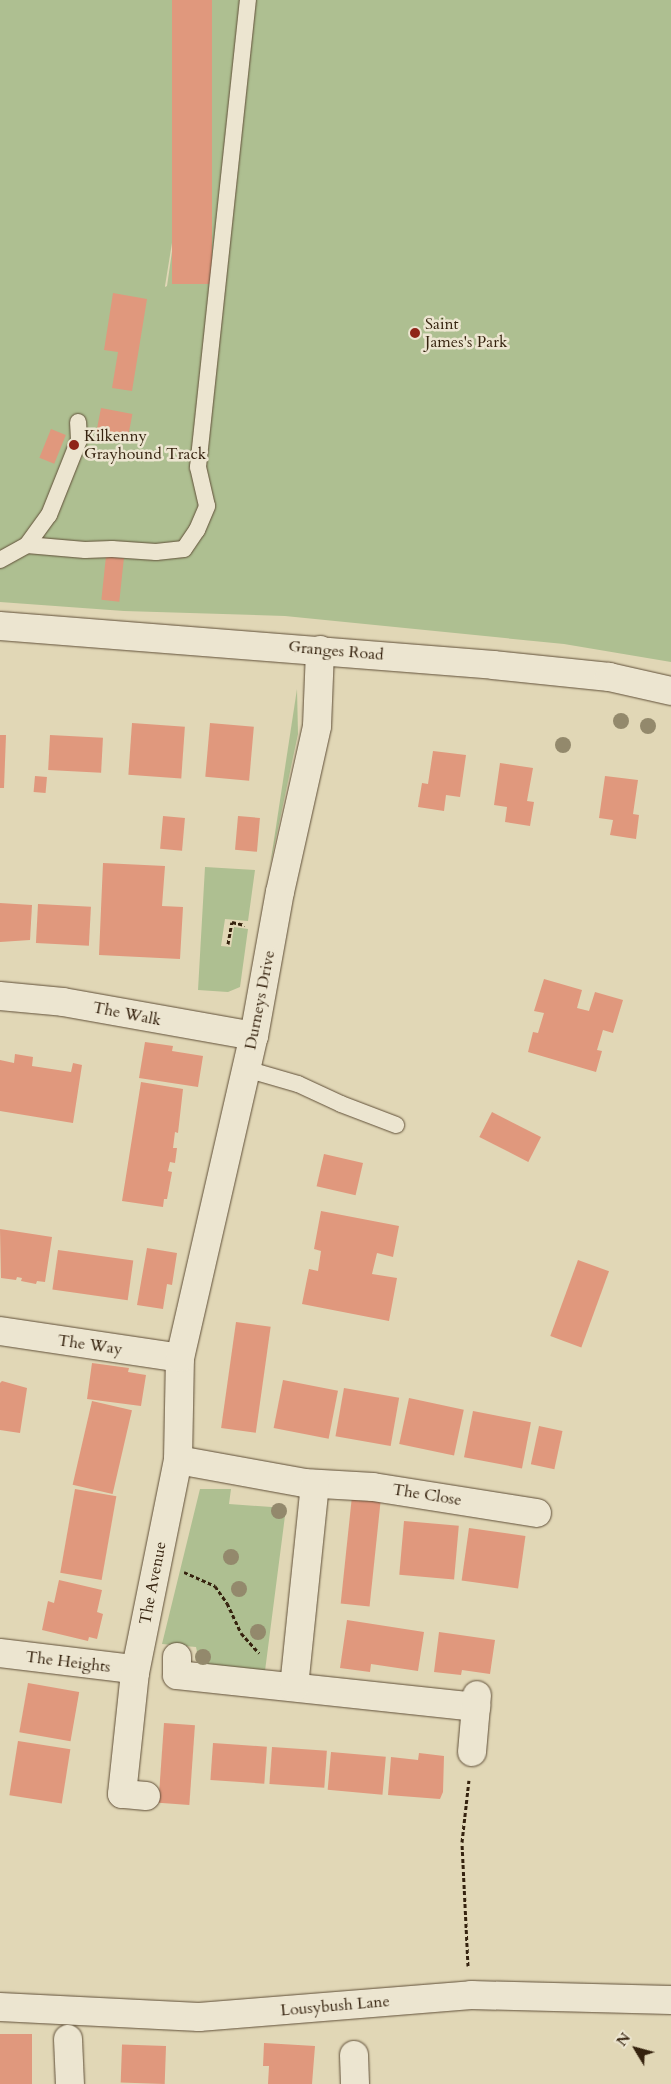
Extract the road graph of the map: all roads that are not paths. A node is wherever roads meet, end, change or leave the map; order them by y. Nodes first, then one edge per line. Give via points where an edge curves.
1 (248, 0) edge
2 (78, 422) dead end
3 (27, 545) junction
4 (0, 560) edge
5 (0, 626) edge
6 (320, 650) junction
7 (671, 691) edge
8 (0, 996) edge
9 (254, 1036) junction
10 (246, 1068) junction
11 (396, 1126) dead end
12 (0, 1331) edge
13 (181, 1353) junction
14 (178, 1460) junction
15 (315, 1484) junction
16 (538, 1511) dead end
17 (0, 1653) edge
18 (177, 1657) dead end
19 (135, 1673) junction
20 (284, 1687) junction
21 (472, 1752) road end
22 (146, 1796) dead end
23 (671, 2000) edge
24 (0, 2007) edge
25 (68, 2039) dead end
26 (354, 2055) dead end
27 (70, 2084) edge
28 (355, 2084) edge

1 - 3 lane via 198,466 207,506 197,530 184,549 156,552
2 - 3 lane via 79,440 49,515
3 - 4 lane
5 - 6 street, Granges Road
6 - 7 street, Granges Road via 608,677
6 - 9 street, Durneys Drive via 317,726 280,892
8 - 9 street, The Walk via 63,1002
9 - 10 street, Durneys Drive
10 - 11 lane via 298,1084
10 - 13 street, Durneys Drive
12 - 13 street, The Way
13 - 14 street, The Avenue
14 - 15 street, The Close
14 - 19 street, The Avenue
15 - 16 street, The Close via 373,1487
15 - 20 street
17 - 19 street, The Heights via 124,1668
18 - 20 street via 177,1675
19 - 22 street, The Avenue via 122,1794
20 - 21 street via 477,1701
23 - 24 street, Lousybush Lane via 471,1995 199,2017
25 - 27 street
26 - 28 street

